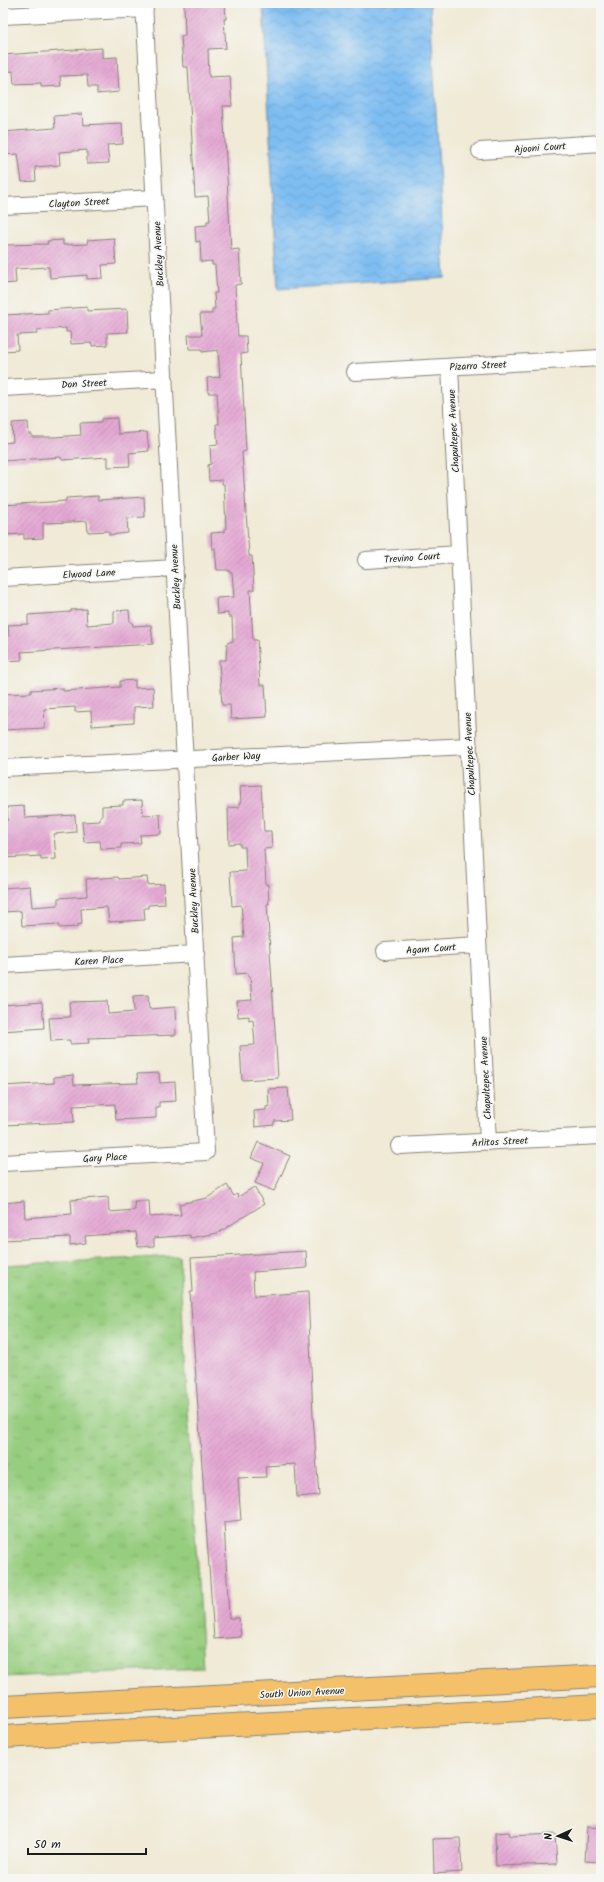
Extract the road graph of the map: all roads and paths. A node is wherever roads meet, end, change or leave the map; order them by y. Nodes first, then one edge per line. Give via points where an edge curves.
1 (145, 6) edge
2 (3, 16) edge
3 (601, 143) edge
4 (480, 151) dead end
5 (155, 198) junction
6 (3, 206) edge
7 (601, 358) edge
8 (450, 367) junction
9 (355, 372) dead end
10 (165, 379) junction
11 (3, 388) edge
12 (459, 554) junction
13 (366, 560) dead end
14 (175, 568) junction
15 (3, 578) edge
16 (469, 746) junction
17 (185, 758) junction
18 (3, 768) edge
19 (478, 945) junction
20 (385, 951) dead end
21 (196, 954) junction
22 (3, 965) edge
23 (601, 1136) edge
24 (488, 1142) junction
25 (399, 1146) dead end
26 (206, 1152) joint
27 (3, 1163) edge
28 (601, 1676) edge
29 (462, 1684) junction
30 (262, 1694) junction
31 (601, 1706) edge
32 (3, 1708) edge
33 (303, 1721) junction
34 (129, 1731) junction
35 (3, 1737) edge

1 - 2 street
1 - 5 street, Buckley Avenue
3 - 4 street, Ajooni Court
5 - 6 street, Clayton Street
5 - 10 street, Buckley Avenue
7 - 8 street, Pizarro Street
8 - 9 street, Pizarro Street
8 - 12 street, Chapultepec Avenue
10 - 11 street, Don Street
10 - 14 street, Buckley Avenue
12 - 13 street, Trevino Court
12 - 16 street, Chapultepec Avenue
14 - 15 street, Elwood Lane
14 - 17 street, Buckley Avenue
16 - 17 street, Garber Way
16 - 19 street, Chapultepec Avenue
17 - 18 street, Garber Way
17 - 21 street, Buckley Avenue
19 - 20 street, Agam Court
19 - 24 street, Chapultepec Avenue
21 - 22 street, Karen Place
21 - 26 street, Buckley Avenue
23 - 24 street, Arlitos Street
24 - 25 street, Arlitos Street
26 - 27 street, Gary Place
28 - 29 main road, South Union Avenue
29 - 30 main road, South Union Avenue
29 - 33 main road via 447,1698 326,1705
30 - 32 main road, South Union Avenue
30 - 34 main road via 250,1708 145,1715
31 - 33 main road
33 - 34 main road
34 - 35 main road

